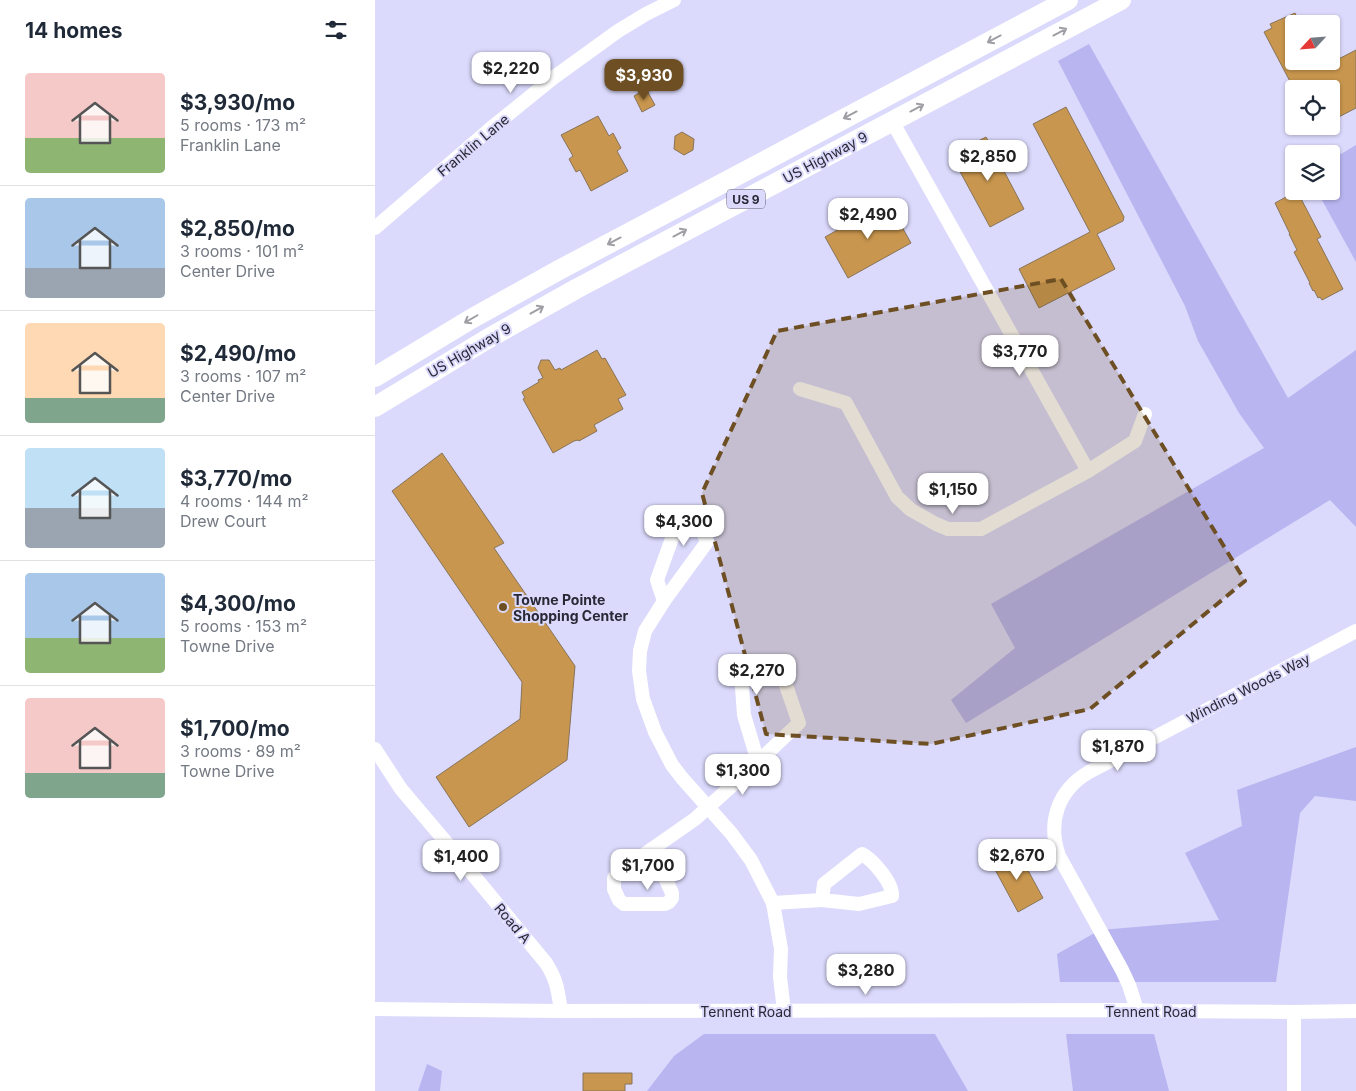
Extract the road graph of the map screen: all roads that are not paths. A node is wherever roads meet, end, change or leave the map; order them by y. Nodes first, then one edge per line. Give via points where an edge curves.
1 (674, 0) edge
2 (1068, 0) edge
3 (1121, 0) edge
4 (892, 121) junction
5 (375, 228) edge
6 (375, 377) edge
7 (799, 389) dead end
8 (375, 407) edge
9 (1145, 414) dead end
10 (1088, 471) junction
11 (664, 601) junction
12 (1356, 631) edge
13 (375, 749) edge
14 (758, 762) junction
15 (708, 808) junction
16 (652, 850) junction
17 (822, 900) junction
18 (773, 903) junction
19 (375, 1010) edge
20 (1137, 1010) junction
21 (561, 1011) junction
22 (784, 1011) junction
23 (1356, 1011) edge
24 (1294, 1012) junction
25 (1294, 1091) edge

1 - 5 street, Franklin Lane via 618,31 553,78
2 -> 6 highway, US Highway 9 / US 9 via 559,270
4 -> 3 highway, US Highway 9 / US 9
8 -> 4 highway, US Highway 9 / US 9 via 576,289
4 - 10 street
7 - 10 street via 846,403 897,497 911,510 947,529 981,529
9 - 10 street via 1135,440
11 - 11 street via 657,580 679,519 686,515 697,522 707,542
11 - 15 street via 645,631 640,651 643,699 672,765
12 - 20 street, Winding Woods Way via 1089,772 1074,782 1061,799 1054,820 1055,846 1129,984
13 - 21 street, Road A via 401,789 546,963 557,986
14 - 14 street via 744,715 741,673 751,667 783,677 799,723
14 - 15 street
15 - 16 street
15 - 18 street via 751,860
16 - 16 street via 672,898 661,905 624,904 614,889 614,878
17 - 17 street via 824,884 862,854 883,874 892,893 892,896 859,904
17 - 18 street
18 - 22 street via 781,950
19 - 21 street, Tennent Road
20 - 22 street, Tennent Road
20 - 24 street, Tennent Road
21 - 22 street, Tennent Road
23 - 24 street, Tennent Road
24 - 25 street

